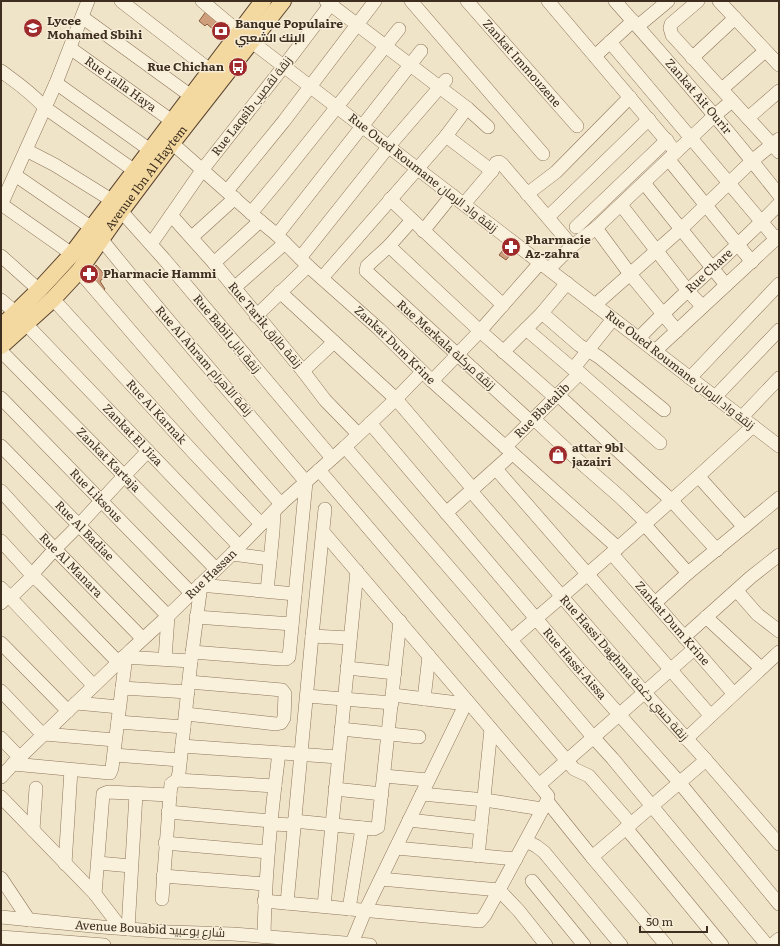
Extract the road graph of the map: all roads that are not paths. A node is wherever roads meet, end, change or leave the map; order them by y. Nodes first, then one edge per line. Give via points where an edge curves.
1 (88, 1) edge
2 (202, 1) edge
3 (263, 1) edge
4 (283, 1) edge
5 (375, 1) edge
6 (411, 1) edge
7 (467, 1) edge
8 (548, 1) edge
9 (615, 1) edge
10 (668, 1) edge
11 (698, 1) edge
12 (719, 1) edge
13 (330, 2) edge
14 (129, 3) edge
15 (82, 17) junction
16 (735, 18) junction
17 (635, 24) junction
18 (357, 25) junction
19 (399, 29) dead end
20 (239, 32) junction
21 (252, 42) junction
22 (610, 42) junction
23 (384, 46) junction
24 (70, 48) junction
25 (421, 51) dead end
26 (765, 51) junction
27 (595, 56) junction
28 (692, 58) junction
29 (779, 65) edge
30 (284, 66) junction
31 (410, 66) junction
32 (211, 70) junction
33 (1, 71) edge
34 (56, 83) junction
35 (443, 84) junction
36 (310, 86) junction
37 (722, 90) junction
38 (779, 91) edge
39 (191, 96) junction
40 (630, 97) junction
41 (732, 101) junction
42 (337, 106) junction
43 (44, 107) junction
44 (467, 108) junction
45 (715, 115) junction
46 (748, 118) junction
47 (649, 119) junction
48 (172, 121) junction
49 (363, 126) junction
50 (577, 126) dead end
51 (488, 128) dead end
52 (446, 136) junction
53 (692, 137) junction
54 (667, 140) junction
55 (172, 143) junction
56 (777, 145) edge
57 (389, 146) junction
58 (26, 150) junction
59 (150, 150) junction
60 (543, 154) dead end
61 (672, 156) junction
62 (752, 160) junction
63 (418, 168) junction
64 (203, 169) junction
65 (135, 171) junction
66 (492, 171) junction
67 (15, 175) junction
68 (729, 182) junction
69 (644, 183) junction
70 (527, 194) junction
71 (231, 195) junction
72 (452, 195) junction
73 (779, 195) edge
74 (390, 199) junction
75 (1, 204) edge
76 (464, 204) junction
77 (779, 204) edge
78 (705, 205) junction
79 (117, 206) junction
80 (621, 206) junction
81 (171, 215) junction
82 (255, 217) junction
83 (548, 217) junction
84 (412, 220) junction
85 (762, 221) junction
86 (576, 227) dead end
87 (596, 228) junction
88 (681, 229) junction
89 (423, 231) junction
90 (97, 234) junction
91 (192, 237) junction
92 (778, 237) edge
93 (281, 239) junction
94 (151, 244) junction
95 (738, 245) junction
96 (388, 246) junction
97 (572, 246) junction
98 (656, 250) junction
99 (72, 254) junction
100 (1, 256) edge
101 (304, 262) junction
102 (752, 262) junction
103 (214, 263) junction
104 (544, 266) junction
105 (713, 268) junction
106 (79, 271) junction
107 (630, 274) junction
108 (322, 278) junction
109 (567, 283) junction
110 (779, 284) edge
111 (726, 285) junction
112 (234, 288) junction
113 (39, 290) junction
114 (688, 291) junction
115 (280, 292) junction
116 (1, 300) edge
117 (53, 300) junction
118 (503, 305) junction
119 (595, 305) junction
120 (702, 306) junction
121 (542, 313) junction
122 (663, 313) junction
123 (256, 316) junction
124 (21, 318) junction
125 (613, 319) junction
126 (1, 327) edge
127 (526, 329) junction
128 (779, 330) edge
129 (480, 331) junction
130 (677, 331) junction
131 (639, 338) junction
132 (334, 342) junction
133 (1, 346) edge
134 (1, 351) edge
135 (589, 351) junction
136 (655, 351) junction
137 (503, 352) junction
138 (457, 355) junction
139 (303, 371) junction
140 (576, 371) junction
141 (422, 372) junction
142 (690, 378) junction
143 (779, 378) edge
144 (432, 381) junction
145 (557, 397) junction
146 (715, 397) junction
147 (1, 398) edge
148 (396, 399) junction
149 (664, 410) dead end
150 (742, 417) junction
151 (533, 420) junction
152 (370, 423) junction
153 (753, 426) junction
154 (358, 434) junction
155 (660, 444) dead end
156 (1, 446) edge
157 (779, 446) edge
158 (345, 448) junction
159 (509, 451) junction
160 (148, 452) junction
161 (332, 458) junction
162 (496, 469) junction
163 (319, 470) junction
164 (124, 476) junction
165 (699, 477) junction
166 (306, 482) junction
167 (472, 490) junction
168 (1, 491) edge
169 (779, 498) edge
170 (671, 500) junction
171 (101, 501) junction
172 (278, 508) junction
173 (325, 509) dead end
174 (446, 513) junction
175 (645, 523) junction
176 (261, 524) junction
177 (79, 525) junction
178 (744, 527) junction
179 (324, 533) junction
180 (1, 541) edge
181 (55, 549) junction
182 (236, 550) junction
183 (717, 550) junction
184 (615, 551) junction
185 (779, 555) edge
186 (270, 559) junction
187 (216, 569) junction
188 (357, 571) junction
189 (688, 573) junction
190 (587, 574) junction
191 (32, 576) junction
192 (197, 588) junction
193 (737, 591) junction
194 (267, 592) junction
195 (295, 594) junction
196 (3, 596) edge
197 (562, 596) junction
198 (655, 603) junction
199 (168, 616) junction
200 (196, 617) junction
201 (706, 617) junction
202 (537, 618) junction
203 (400, 621) junction
204 (292, 624) junction
205 (779, 632) edge
206 (312, 636) junction
207 (684, 637) junction
208 (142, 638) junction
209 (350, 638) junction
210 (511, 640) junction
211 (1, 643) edge
212 (694, 649) junction
213 (779, 652) edge
214 (192, 656) junction
215 (429, 656) junction
216 (122, 658) junction
217 (165, 659) junction
218 (347, 668) junction
219 (761, 668) junction
220 (670, 670) junction
221 (395, 673) junction
222 (93, 685) junction
223 (188, 687) junction
224 (122, 688) junction
225 (1, 691) edge
226 (644, 692) junction
227 (733, 693) junction
228 (307, 696) junction
229 (344, 698) junction
230 (392, 699) junction
231 (424, 699) junction
232 (466, 703) junction
233 (72, 707) junction
234 (119, 707) junction
235 (619, 715) junction
236 (710, 715) junction
237 (185, 721) junction
238 (118, 722) junction
239 (341, 729) junction
240 (491, 729) junction
241 (388, 733) junction
242 (44, 734) junction
243 (419, 737) dead end
244 (593, 737) junction
245 (1, 738) edge
246 (686, 739) junction
247 (115, 740) junction
248 (182, 746) junction
249 (279, 753) junction
250 (114, 755) junction
251 (301, 755) junction
252 (338, 757) junction
253 (180, 760) junction
254 (567, 760) junction
255 (706, 760) junction
256 (16, 761) junction
257 (71, 770) junction
258 (384, 776) junction
259 (1, 777) edge
260 (177, 780) junction
261 (428, 780) junction
262 (679, 782) junction
263 (539, 785) junction
264 (275, 786) junction
265 (36, 788) dead end
266 (335, 789) junction
267 (136, 794) junction
268 (382, 794) junction
269 (422, 794) junction
270 (170, 795) junction
271 (1, 797) edge
272 (484, 800) junction
273 (545, 805) junction
274 (652, 806) junction
275 (168, 812) junction
276 (409, 820) junction
277 (271, 822) junction
278 (294, 823) junction
279 (332, 824) junction
280 (628, 826) junction
281 (362, 828) junction
282 (482, 828) junction
283 (33, 830) junction
284 (526, 841) junction
285 (166, 843) junction
286 (779, 844) edge
287 (396, 848) junction
288 (268, 852) junction
289 (478, 856) junction
290 (592, 857) junction
291 (516, 859) junction
292 (98, 863) junction
293 (65, 864) junction
294 (131, 866) junction
295 (163, 876) junction
296 (1, 878) edge
297 (381, 879) junction
298 (532, 881) dead end
299 (265, 884) junction
300 (499, 890) junction
301 (95, 894) junction
302 (162, 899) dead end
303 (264, 901) junction
304 (287, 903) junction
305 (779, 904) edge
306 (324, 906) junction
307 (349, 908) junction
308 (365, 911) junction
309 (1, 917) edge
310 (29, 920) junction
311 (124, 928) junction
312 (1, 937) edge
313 (264, 938) junction
314 (779, 939) edge
315 (234, 940) edge
316 (352, 943) junction
317 (104, 945) edge
318 (370, 945) edge
319 (546, 945) edge
320 (584, 945) edge
321 (621, 945) edge
322 (666, 945) edge
323 (722, 945) edge
324 (767, 945) edge
325 (772, 945) edge

1 - 15 street
2 - 20 street, Rue Oued Roumane زنقة واد الرمان
3 - 20 main road, Avenue Ibn Al Haytem
4 - 21 main road, Avenue Ibn Al Haytem
5 - 18 street
6 - 60 street
7 - 50 street, Zankat Immouzene
8 - 27 street
9 - 17 street, Zankat Ait Ourir
10 - 17 street
11 - 28 street via 670,25 674,39
12 - 16 street
13 - 18 street
13 - 30 street, Rue Laqsib زنقة لقصيب
14 - 32 street
15 - 24 street
15 - 39 street
16 - 26 street
16 - 28 street
17 - 22 street
17 - 45 street, Zankat Ait Ourir
18 - 23 street
18 - 36 street
19 - 23 street
20 - 21 street, Rue Oued Roumane زنقة واد الرمان
20 - 32 main road, Avenue Ibn Al Haytem
21 - 30 street, Rue Oued Roumane زنقة واد الرمان
21 - 55 main road, Avenue Ibn Al Haytem
22 - 27 street
22 - 53 street
23 - 31 street
23 - 42 street
24 - 34 street
24 - 48 street, Rue Lalla Haya
25 - 31 street
26 - 29 street
26 - 37 street
27 - 40 street
28 - 37 street
30 - 36 street, Rue Oued Roumane زنقة واد الرمان
30 - 64 street, Rue Laqsib زنقة لقصيب
31 - 35 street
31 - 49 street
32 - 39 main road, Avenue Ibn Al Haytem
33 - 43 street via 24,87
34 - 43 street
34 - 59 street
35 - 44 street
35 - 57 street
36 - 42 street, Rue Oued Roumane زنقة واد الرمان
36 - 71 street
37 - 41 street
38 - 46 street
39 - 48 main road, Avenue Ibn Al Haytem
40 - 47 street
40 - 70 street via 556,172
41 - 45 street
41 - 46 street
42 - 49 street, Rue Oued Roumane زنقة واد الرمان
42 - 82 street
43 - 58 street
43 - 65 street
44 - 51 street
44 - 52 street
45 - 53 street
45 - 62 street, Zankat Ait Ourir
46 - 56 street
47 - 54 street
47 - 83 street
48 - 59 main road, Avenue Ibn Al Haytem
49 - 57 street, Rue Oued Roumane زنقة واد الرمان
49 - 93 street
52 - 63 street
52 - 66 street
53 - 61 street
53 - 68 street
54 - 61 street
54 - 86 street
55 - 64 street, Zankat Dum Krine
55 - 79 main road, Avenue Ibn Al Haytem
56 - 62 street
57 - 63 street, Rue Oued Roumane زنقة واد الرمان
57 - 101 street
58 - 67 street
58 - 79 street, Rue Babil زنقة بابل via 55,165
59 - 65 main road, Avenue Ibn Al Haytem
61 - 69 street
61 - 78 street
62 - 68 street
62 - 73 street, Zankat Ait Ourir
63 - 72 street, Rue Oued Roumane زنقة واد الرمان
63 - 74 street
64 - 71 street, Zankat Dum Krine
64 - 81 street, Rue Laqsib زنقة لقصيب
65 - 79 main road, Avenue Ibn Al Haytem
66 - 70 street via 497,162 501,163
66 - 76 street
67 - 75 street
67 - 90 street, Rue Al Ahram زنقة الأهرام
68 - 78 street
68 - 85 street
69 - 80 street
69 - 88 street
70 - 83 street
71 - 82 street, Zankat Dum Krine
71 - 91 street
72 - 76 street, Rue Oued Roumane زنقة واد الرمان
72 - 89 street
74 - 84 street
74 - 108 street
75 - 99 street
76 - 104 street, Rue Oued Roumane زنقة واد الرمان
77 - 85 street, Rue Chare
78 - 88 street
78 - 95 street
79 - 90 main road, Avenue Ibn Al Haytem
79 - 94 street, Rue Babil زنقة بابل
80 - 87 street
80 - 98 street
81 - 91 street, Rue Tarik زنقة طارق
81 - 94 street, Rue Laqsib زنقة لقصيب
82 - 93 street, Zankat Dum Krine
82 - 103 street
83 - 97 street
84 - 89 street
84 - 96 street
85 - 92 street
85 - 95 street, Rue Chare
87 - 97 street
87 - 107 street
88 - 98 street
88 - 105 street
89 - 118 street
90 - 99 main road, Avenue Ibn Al Haytem
90 - 106 main road, Avenue Ibn Al Haytem
90 - 166 street, Rue Al Ahram زنقة الأهرام
91 - 103 street, Rue Tarik زنقة طارق
92 - 102 street
93 - 101 street, Zankat Dum Krine
93 - 112 street
94 - 161 street, Rue Babil زنقة بابل
95 - 102 street
95 - 105 street, Rue Chare
96 - 129 street
96 - 138 street, Rue Merkala زنقة مركلة via 366,270
97 - 104 street
98 - 107 street
98 - 114 street
99 - 113 main road, Avenue Ibn Al Haytem
100 - 113 street
101 - 108 street, Zankat Dum Krine
101 - 115 street
102 - 111 street
103 - 112 street, Rue Tarik زنقة طارق
104 - 109 street, Rue Oued Roumane زنقة واد الرمان
104 - 118 street
105 - 111 street
105 - 114 street, Rue Chare
106 - 117 main road, Avenue Ibn Al Haytem
106 - 172 street via 202,414
107 - 119 street
107 - 122 street
108 - 141 street, Zankat Dum Krine
109 - 119 street, Rue Oued Roumane زنقة واد الرمان
109 - 121 street
110 - 142 street
111 - 120 street
112 - 123 street, Rue Tarik زنقة طارق
113 - 124 main road, Avenue Ibn Al Haytem
114 - 120 street
114 - 122 street, Rue Chare
115 - 123 street
115 - 132 street, Rue Hassi Daghma زنقة حسي دغمة
116 - 124 street, Zankat El Jiza
117 - 124 main road, Avenue Ibn Al Haytem
117 - 176 street, Rue Al Karnak
118 - 129 street
119 - 125 street, Rue Oued Roumane زنقة واد الرمان
120 - 130 street
121 - 127 street
121 - 135 street
122 - 130 street
122 - 131 street, Rue Chare
123 - 139 street, Rue Tarik زنقة طارق
124 - 126 main road, Avenue Ibn Al Haytem
124 - 133 main road, Avenue Ibn Al Haytem
124 - 160 street, Zankat El Jiza
125 - 131 street, Rue Oued Roumane زنقة واد الرمان
125 - 135 street, Rue Bbatalib
127 - 137 street
127 - 140 street
128 - 146 street
129 - 137 street
129 - 138 street
130 - 136 street
131 - 136 street, Rue Oued Roumane زنقة واد الرمان
132 - 139 street
132 - 148 street, Rue Hassi Daghma زنقة حسي دغمة
134 - 164 street, Zankat Kartaja
135 - 140 street, Rue Bbatalib
135 - 149 street
136 - 142 street, Rue Oued Roumane زنقة واد الرمان
137 - 145 street
138 - 144 street
138 - 151 street, Rue Merkala زنقة مركلة
139 - 154 street, Rue Tarik زنقة طارق via 325,400
140 - 145 street, Rue Bbatalib
140 - 155 street
141 - 144 street, Zankat Dum Krine
141 - 148 street, Rue Hassan
142 - 146 street, Rue Oued Roumane زنقة واد الرمان
143 - 150 street
144 - 159 street, Zankat Dum Krine
145 - 151 street, Rue Bbatalib
145 - 170 street
146 - 150 street, Rue Oued Roumane زنقة واد الرمان
147 - 171 street, Rue Liksous
148 - 152 street, Rue Hassan
148 - 167 street, Rue Hassi Daghma زنقة حسي دغمة
150 - 153 street, Rue Oued Roumane زنقة واد الرمان
151 - 159 street, Rue Bbatalib
151 - 175 street, Rue Merkala زنقة مركلة via 619,496
152 - 154 street, Rue Hassan
152 - 174 street, Rue Hassi-Aissa
153 - 157 street, Rue Oued Roumane زنقة واد الرمان
153 - 165 street
154 - 158 street, Rue Hassan
156 - 177 street, Rue Al Badiae
158 - 161 street, Rue Hassan
158 - 210 street
159 - 162 street, Rue Bbatalib
159 - 184 street, Zankat Dum Krine
160 - 164 street
160 - 182 street, Zankat El Jiza
161 - 163 street, Rue Hassan
162 - 167 street, Rue Bbatalib
162 - 190 street
163 - 166 street, Rue Hassan
163 - 254 street
164 - 171 street
164 - 187 street, Zankat Kartaja
165 - 170 street
165 - 178 street
166 - 172 street, Rue Hassan
166 - 195 street
167 - 174 street, Rue Bbatalib
167 - 197 street, Rue Hassi Daghma زنقة حسي دغمة
168 - 181 street, Rue Al Manara
169 - 178 street
170 - 175 street
170 - 183 street
171 - 177 street
171 - 192 street, Rue Liksous
172 - 176 street, Rue Hassan
172 - 186 street
173 - 179 street
174 - 202 street, Rue Hassi-Aissa
175 - 184 street
175 - 189 street, Rue Merkala زنقة مركلة
176 - 182 street, Rue Hassan
177 - 181 street
177 - 199 street, Rue Al Badiae
178 - 183 street
179 - 188 street
179 - 206 street
180 - 191 street
181 - 191 street
181 - 208 street, Rue Al Manara
182 - 186 street
182 - 187 street, Rue Hassan
183 - 189 street
184 - 190 street
184 - 198 street, Zankat Dum Krine
185 - 193 street
186 - 194 street
187 - 192 street, Rue Hassan
188 - 203 street
188 - 209 street
189 - 198 street
190 - 197 street
190 - 220 street
191 - 196 street via 12,596
191 - 216 street
192 - 194 street
192 - 199 street, Rue Hassan
192 - 200 street
193 - 201 street
193 - 205 street via 757,614
194 - 195 street
195 - 204 street
196 - 222 street
197 - 202 street
197 - 226 street, Rue Hassi Daghma زنقة حسي دغمة
198 - 207 street, Zankat Dum Krine
199 - 208 street, Rue Hassan
199 - 217 street
200 - 204 street
200 - 214 street
201 - 207 street
201 - 219 street
202 - 210 street
202 - 235 street, Rue Hassi-Aissa
203 - 215 street
203 - 221 street
204 - 214 street via 290,654 286,659
206 - 209 street
206 - 228 street
207 - 212 street, Zankat Dum Krine
208 - 216 street, Rue Hassan
209 - 218 street
210 - 244 street
211 - 233 street
212 - 220 street
212 - 227 street, Zankat Dum Krine
213 - 219 street
214 - 217 street
214 - 223 street
215 - 231 street
215 - 232 street
216 - 217 street
216 - 222 street, Rue Hassan
216 - 224 street
218 - 221 street
218 - 229 street
219 - 227 street
220 - 226 street
220 - 236 street
221 - 230 street
222 - 233 street, Rue Hassan
223 - 224 street
223 - 237 street
223 - 237 street via 282,690 285,694 284,718 281,723 276,724
224 - 234 street
225 - 242 street
226 - 235 street
226 - 246 street, Rue Hassi Daghma زنقة حسي دغمة
227 - 236 street
228 - 229 street
228 - 251 street
229 - 230 street
229 - 239 street
230 - 231 street
230 - 241 street
231 - 232 street
232 - 240 street
232 - 261 street
233 - 234 street
233 - 242 street, Rue Hassan
234 - 238 street
235 - 244 street
235 - 262 street, Rue Hassi-Aissa
236 - 246 street
237 - 238 street
237 - 248 street
238 - 247 street
239 - 241 street
239 - 252 street
240 - 263 street
240 - 272 street
241 - 243 street
241 - 258 street
242 - 247 street
242 - 256 street, Rue Hassan
244 - 254 street
244 - 274 street
245 - 256 street
246 - 255 street, Rue Hassi Daghma زنقة حسي دغمة
247 - 250 street
248 - 249 street
248 - 253 street
249 - 251 street
249 - 264 street
250 - 253 street
250 - 257 street via 112,770 108,774
251 - 252 street
251 - 278 street
252 - 266 street
253 - 260 street
254 - 263 street
254 - 280 street via 574,769 589,776
255 - 262 street
255 - 286 street, Rue Hassi Daghma زنقة حسي دغمة
256 - 257 street
256 - 259 street, Rue Hassan
257 - 293 street
258 - 261 street
258 - 268 street
260 - 264 street
260 - 270 street via 171,784
261 - 269 street
262 - 274 street
262 - 305 street, Rue Hassi-Aissa
263 - 273 street via 548,796
264 - 277 street
265 - 283 street
266 - 268 street
266 - 279 street
267 - 270 street
267 - 292 street via 103,794
267 - 294 street
268 - 281 street via 378,826 374,829
269 - 272 street
269 - 276 street
270 - 275 street
271 - 283 street
272 - 273 street
272 - 282 street
273 - 284 street
273 - 290 street
274 - 280 street
274 - 324 street
275 - 277 street
275 - 285 street
276 - 282 street
276 - 287 street
277 - 278 street
277 - 288 street
278 - 279 street
278 - 304 street
279 - 281 street
279 - 306 street
280 - 290 street
280 - 323 street
281 - 307 street
282 - 289 street
283 - 293 street
284 - 291 street
284 - 321 street via 544,852
285 - 288 street
285 - 295 street
287 - 289 street
287 - 297 street
288 - 299 street
289 - 291 street
290 - 322 street
291 - 300 street
292 - 294 street
292 - 301 street
293 - 301 street
294 - 311 street
295 - 299 street
295 - 302 street
296 - 310 street
297 - 300 street
297 - 308 street
298 - 320 street
299 - 303 street
300 - 308 street via 480,921
300 - 319 street
301 - 311 street
303 - 304 street
303 - 313 street
304 - 306 street
306 - 307 street
307 - 308 street
308 - 316 street
309 - 310 street, Avenue Bouabid شارع بوعبيد
310 - 311 street, Avenue Bouabid شارع بوعبيد
311 - 315 street, Avenue Bouabid شارع بوعبيد
312 - 317 street, Avenue Bouabid شارع بوعبيد
313 - 315 street, Avenue Bouabid شارع بوعبيد
313 - 316 street, Avenue Bouabid شارع بوعبيد
314 - 325 street
316 - 318 street, Avenue Bouabid شارع بوعبيد

